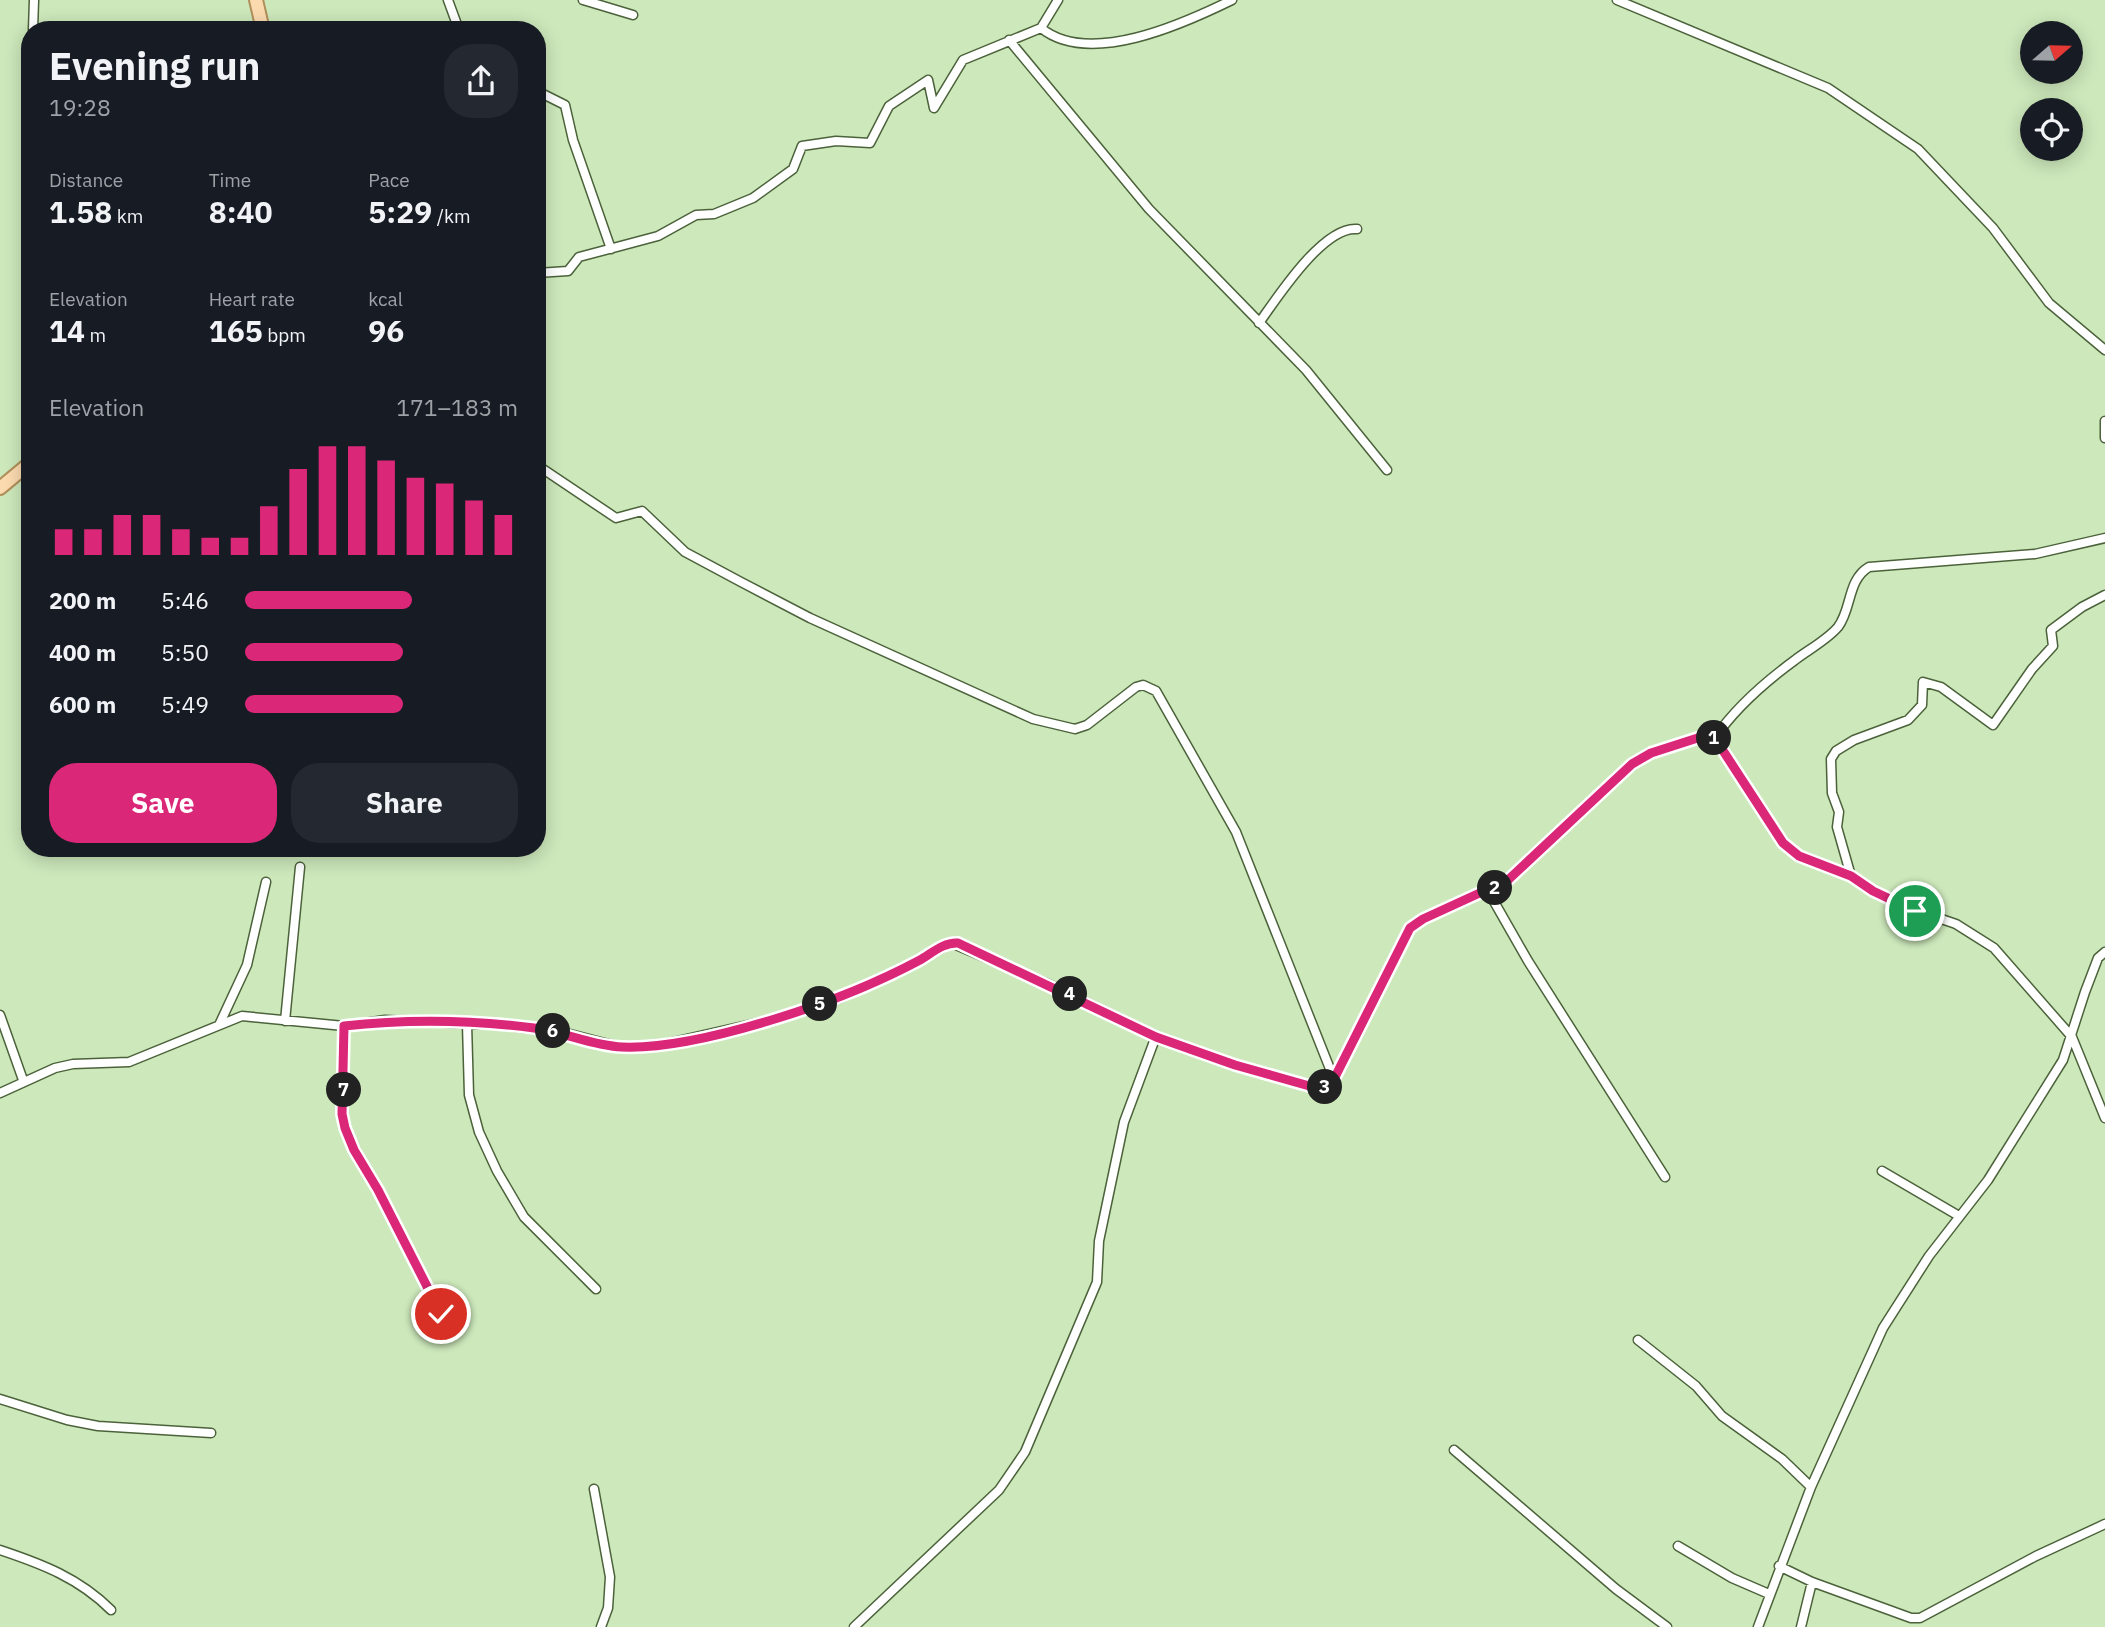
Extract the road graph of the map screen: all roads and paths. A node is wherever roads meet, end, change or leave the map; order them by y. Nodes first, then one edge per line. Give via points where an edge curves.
1 (34, 0) edge
2 (256, 0) edge
3 (448, 0) edge
4 (583, 0) edge
5 (1058, 0) edge
6 (1231, 0) edge
7 (1617, 0) edge
8 (633, 15) dead end
9 (33, 21) edge
10 (260, 21) edge
11 (456, 21) edge
12 (1041, 28) junction
13 (1009, 40) junction
14 (546, 96) edge
15 (1357, 229) dead end
16 (611, 249) junction
17 (546, 272) edge
18 (1259, 323) junction
19 (2105, 351) edge
20 (2105, 421) edge
21 (2105, 438) edge
22 (21, 470) edge
23 (1387, 470) dead end
24 (546, 471) edge
25 (0, 488) edge
26 (2105, 538) edge
27 (2105, 595) edge
28 (1714, 738) junction
29 (300, 867) dead end
30 (1851, 876) junction
31 (266, 882) dead end
32 (1488, 891) junction
33 (2105, 952) edge
34 (0, 1015) edge
35 (285, 1021) junction
36 (220, 1023) junction
37 (467, 1024) junction
38 (344, 1026) junction
39 (1156, 1037) junction
40 (2072, 1037) junction
41 (1334, 1079) junction
42 (23, 1080) junction
43 (0, 1093) edge
44 (2105, 1118) edge
45 (1882, 1171) dead end
46 (1665, 1177) dead end
47 (1959, 1216) junction
48 (596, 1289) dead end
49 (441, 1314) dead end
50 (1638, 1339) dead end
51 (0, 1399) edge
52 (211, 1433) dead end
53 (1454, 1450) dead end
54 (1811, 1487) junction
55 (594, 1489) dead end
56 (2105, 1524) edge
57 (1678, 1546) dead end
58 (0, 1550) edge
59 (1779, 1566) junction
60 (1812, 1582) junction
61 (1769, 1594) junction
62 (111, 1610) dead end
63 (601, 1627) edge
64 (854, 1627) edge
65 (1667, 1627) edge
66 (1758, 1627) edge
67 (1801, 1627) edge

1 - 9 street
2 - 10 main road
3 - 11 street
4 - 8 street
5 - 12 street
6 - 12 street via 1172,27 1128,40 1073,41 1052,37
7 - 19 street via 1828,88 1918,149 1993,228 2049,303
12 - 13 street
13 - 16 street via 963,60 934,108 928,80 889,106 870,143 802,146 793,169 753,198 714,214 696,215 658,236
13 - 18 street via 1149,209
14 - 16 street via 565,105
15 - 18 street via 1338,232 1327,241 1290,280
16 - 17 street via 579,257 568,271
18 - 23 street via 1306,370
20 - 21 street
22 - 25 main road
24 - 41 street via 616,518 642,512 685,552 810,618 1032,719 1074,729 1136,687 1156,691 1237,832
26 - 28 street via 2035,554 1869,568 1856,579 1836,629 1767,681
27 - 30 street via 2051,630 2053,646 1993,725 1941,687 1923,682 1922,705 1908,720 1836,751 1831,759 1832,793
28 - 30 street via 1783,843 1799,856
28 - 32 street via 1697,736 1632,764 1508,880
29 - 35 street
30 - 40 street via 1915,911 1956,924 1994,948
31 - 36 street via 247,965
32 - 41 street via 1410,928
32 - 46 street
33 - 40 street via 2094,970
34 - 42 street
35 - 36 street via 242,1016
35 - 38 street
36 - 42 street via 129,1062 72,1064
37 - 38 street via 385,1020
37 - 39 street via 534,1028 620,1047 675,1043 840,998 951,943
37 - 48 street via 469,1095 497,1171 524,1217
38 - 49 street via 345,1128
39 - 41 street via 1311,1088 1320,1089
39 - 64 street via 1124,1122 1099,1241 1097,1282 1024,1452 999,1490
40 - 44 street
40 - 47 street via 2013,1143
42 - 43 street
45 - 47 street
47 - 54 street via 1883,1328
50 - 54 street via 1696,1386 1722,1416 1782,1459
51 - 52 street via 98,1426
53 - 65 street
54 - 59 street
55 - 63 street via 610,1577 608,1608
56 - 60 street via 1920,1618
57 - 61 street
58 - 62 street via 63,1573
59 - 60 street
59 - 61 street
60 - 67 street
61 - 66 street

